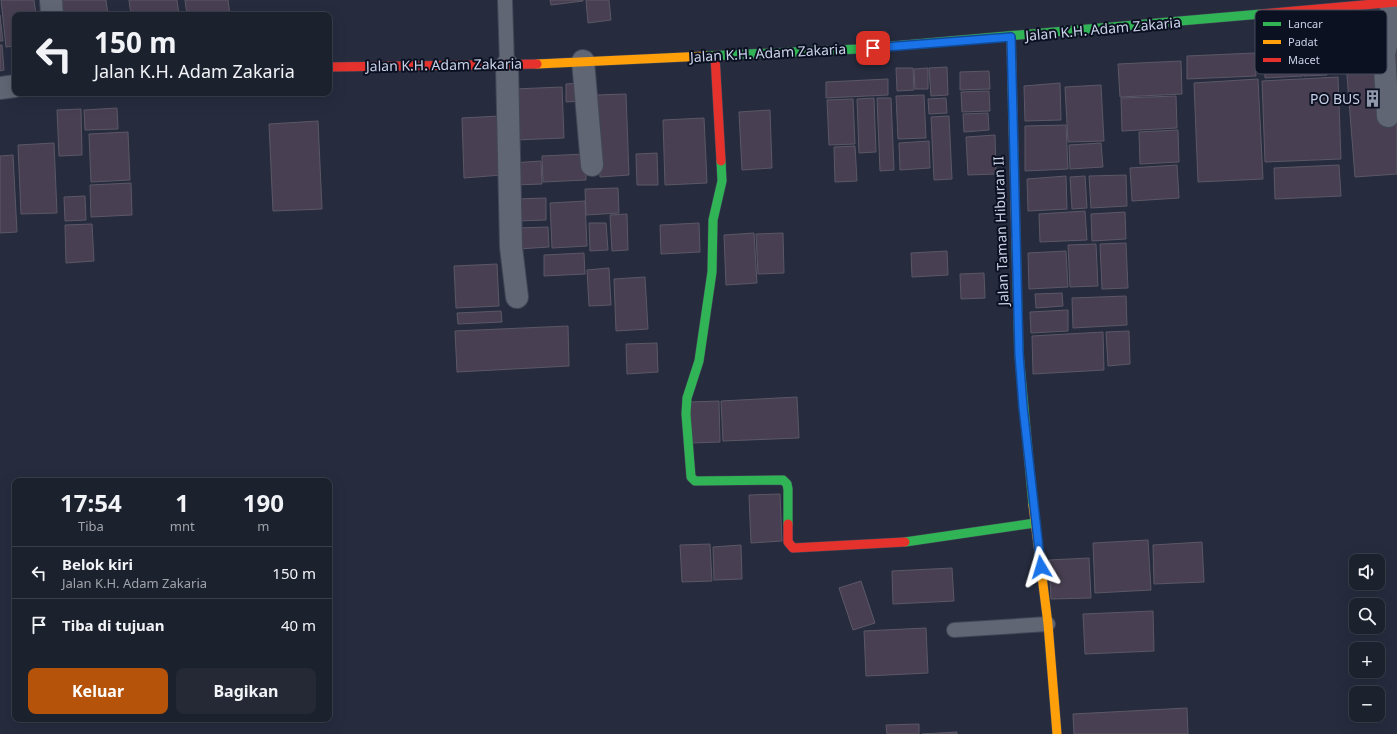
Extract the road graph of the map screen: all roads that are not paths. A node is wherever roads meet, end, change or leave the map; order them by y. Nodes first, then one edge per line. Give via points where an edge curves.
1 (51, 0) edge
2 (505, 0) edge
3 (1394, 2) edge
4 (1306, 10) edge
5 (52, 12) edge
6 (1255, 15) edge
7 (1011, 37) junction
8 (1387, 42) edge
9 (714, 56) junction
10 (583, 62) junction
11 (507, 65) junction
12 (332, 67) edge
13 (1385, 74) edge
14 (12, 86) edge
15 (0, 88) edge
16 (1388, 116) dead end
17 (592, 165) dead end
18 (517, 296) dead end
19 (1035, 524) junction
20 (1048, 624) junction
21 (954, 630) dead end
22 (1057, 734) edge

1 - 5 street
2 - 11 lane
3 - 4 street, Jalan K.H. Adam Zakaria
3 - 8 street
6 - 7 street, Jalan K.H. Adam Zakaria
7 - 9 street, Jalan K.H. Adam Zakaria via 858,49
7 - 19 street, Jalan Taman Hiburan II via 1016,303
9 - 10 street, Jalan K.H. Adam Zakaria
9 - 19 street via 722,181 713,220 712,272 699,361 687,398 686,414 692,477 695,481 783,480 788,489 788,542 793,548 916,541
10 - 11 street, Jalan K.H. Adam Zakaria
10 - 17 street
11 - 12 street, Jalan K.H. Adam Zakaria
11 - 18 street via 511,247
13 - 16 street
14 - 15 street
19 - 20 street, Jalan Taman Hiburan II
20 - 21 lane
20 - 22 street, Jalan Taman Hiburan II

